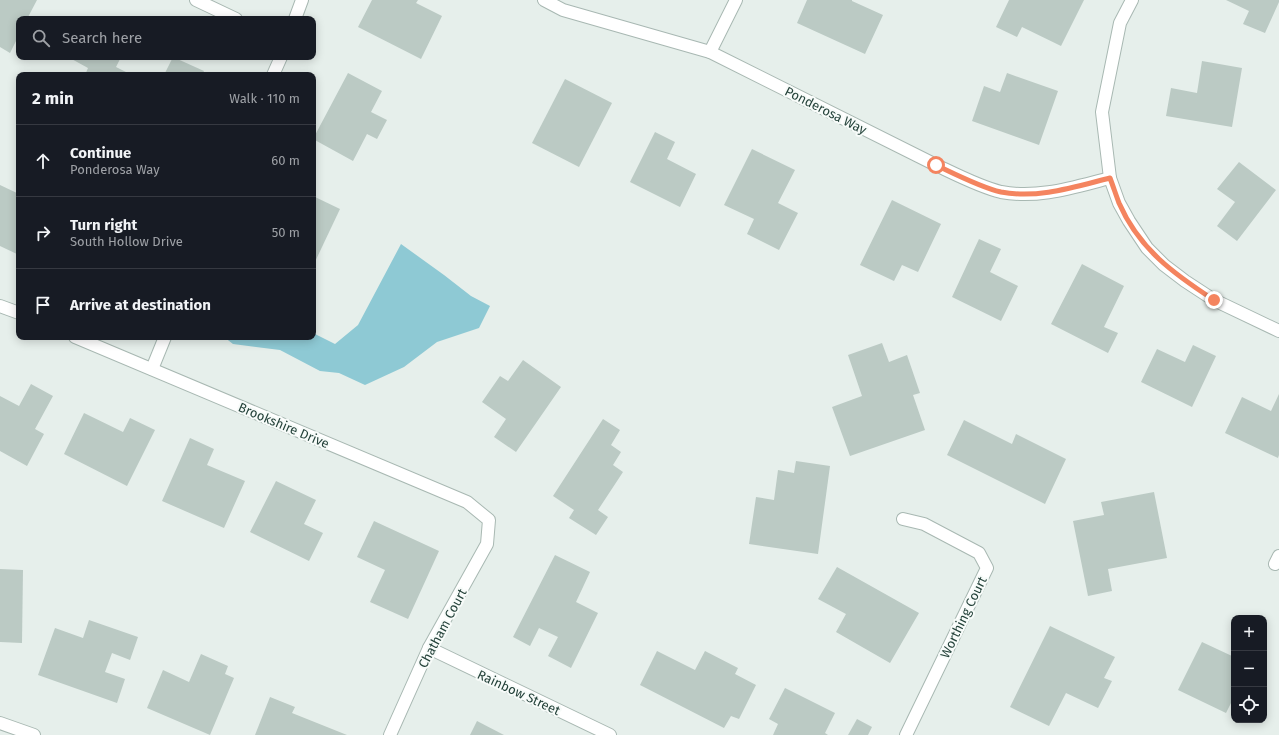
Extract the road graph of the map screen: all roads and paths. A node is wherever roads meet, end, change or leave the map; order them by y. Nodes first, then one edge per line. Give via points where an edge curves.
1 (196, 0) edge
2 (302, 0) edge
3 (544, 0) edge
4 (736, 0) edge
5 (1132, 0) edge
6 (230, 16) edge
7 (297, 16) edge
8 (710, 52) junction
9 (280, 60) edge
10 (274, 72) edge
11 (1110, 178) junction
12 (0, 306) edge
13 (16, 312) edge
14 (1279, 331) edge
15 (82, 340) edge
16 (164, 340) edge
17 (152, 369) junction
18 (904, 519) dead end
19 (489, 520) joint
20 (429, 648) junction
21 (0, 723) edge
22 (34, 735) edge
23 (390, 735) edge
24 (610, 735) edge
25 (906, 735) edge

1 - 6 street
2 - 7 street
3 - 8 street, Ponderosa Way via 563,10
4 - 8 street
5 - 11 street via 1120,23 1102,112
8 - 11 street, Ponderosa Way via 936,165 1001,192 1056,192
9 - 10 street
11 - 14 street via 1129,221 1147,248 1164,265 1214,300
12 - 13 street
15 - 17 street, Brookshire Drive
16 - 17 street
17 - 19 street, Brookshire Drive via 467,502
18 - 25 street, Worthing Court via 924,524 979,553 987,568
19 - 20 street, Chatham Court via 487,544
20 - 23 street, Chatham Court
20 - 24 street, Rainbow Street
21 - 22 street

